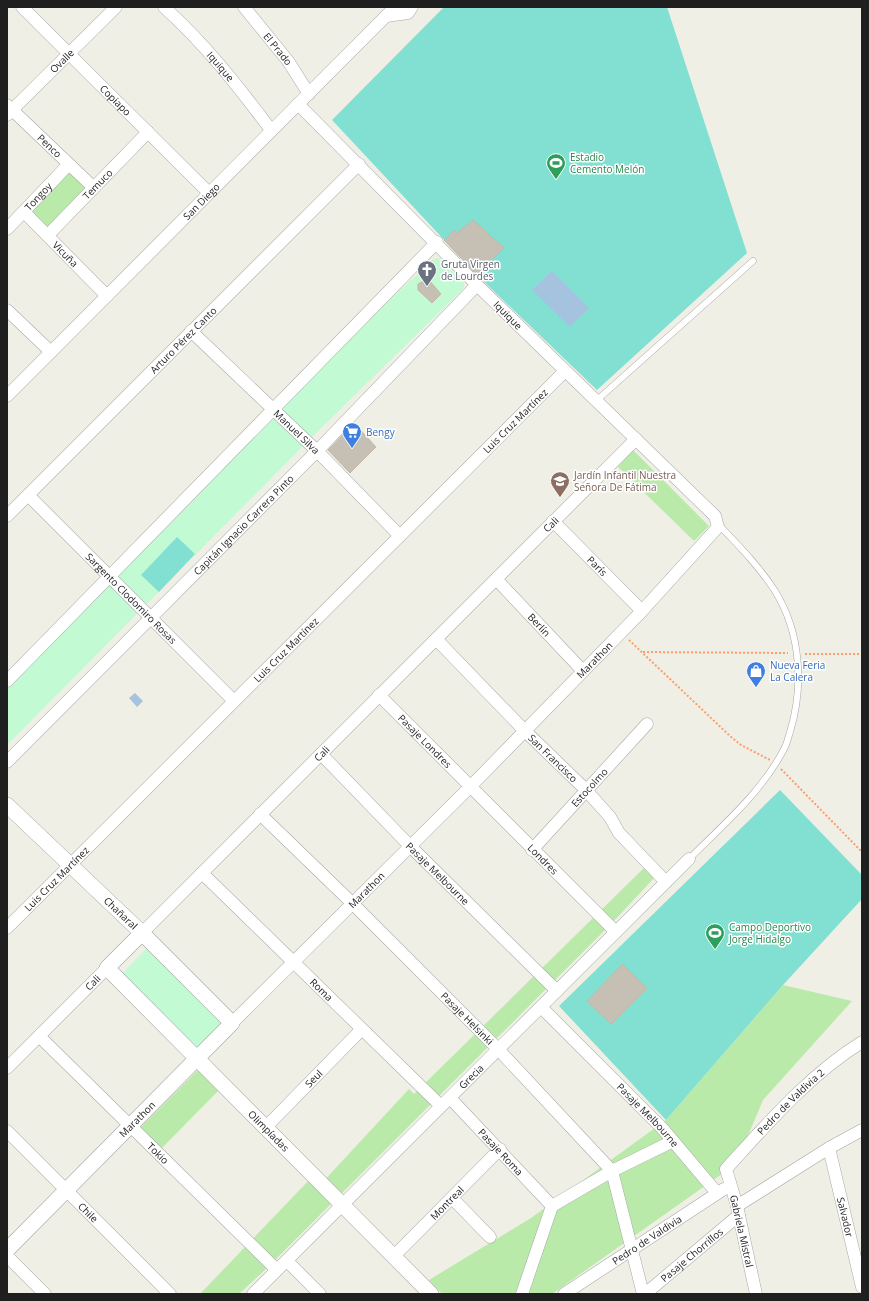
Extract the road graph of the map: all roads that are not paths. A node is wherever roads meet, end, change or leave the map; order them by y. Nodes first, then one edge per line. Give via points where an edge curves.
1 (22, 7) edge
2 (116, 7) edge
3 (244, 7) edge
4 (395, 7) edge
5 (412, 7) edge
6 (167, 8) edge
7 (386, 16) junction
8 (68, 54) junction
9 (309, 94) junction
10 (298, 104) junction
11 (9, 110) edge
12 (271, 130) junction
13 (148, 132) junction
14 (69, 164) junction
15 (359, 164) junction
16 (93, 187) junction
17 (209, 194) junction
18 (24, 212) junction
19 (7, 229) edge
20 (48, 236) junction
21 (437, 242) junction
22 (753, 261) dead end
23 (477, 284) junction
24 (107, 296) junction
25 (7, 310) edge
26 (191, 331) junction
27 (51, 352) junction
28 (565, 371) junction
29 (7, 396) edge
30 (596, 401) junction
31 (273, 410) junction
32 (636, 439) junction
33 (317, 451) junction
34 (28, 495) junction
35 (7, 516) edge
36 (553, 521) junction
37 (718, 524) junction
38 (400, 536) junction
39 (109, 576) junction
40 (496, 579) junction
41 (642, 611) junction
42 (151, 617) junction
43 (436, 639) junction
44 (583, 670) junction
45 (7, 681) edge
46 (379, 696) junction
47 (234, 701) junction
48 (647, 724) dead end
49 (524, 730) junction
50 (321, 754) junction
51 (7, 762) edge
52 (470, 787) junction
53 (586, 790) junction
54 (7, 805) edge
55 (260, 814) junction
56 (410, 846) junction
57 (532, 850) junction
58 (688, 859) joint
59 (70, 865) junction
60 (202, 873) junction
61 (666, 882) junction
62 (352, 903) junction
63 (7, 928) edge
64 (616, 932) junction
65 (142, 933) junction
66 (293, 962) junction
67 (107, 968) junction
68 (557, 991) junction
69 (541, 1007) junction
70 (232, 1023) junction
71 (361, 1030) junction
72 (39, 1036) junction
73 (862, 1042) edge
74 (498, 1049) junction
75 (197, 1058) junction
76 (7, 1068) edge
77 (450, 1098) junction
78 (441, 1106) junction
79 (131, 1125) junction
80 (266, 1127) junction
81 (862, 1130) edge
82 (7, 1131) edge
83 (673, 1141) junction
84 (829, 1148) junction
85 (500, 1149) junction
86 (726, 1169) joint
87 (612, 1170) junction
88 (730, 1186) junction
89 (66, 1190) junction
90 (717, 1194) junction
91 (452, 1198) junction
92 (343, 1205) junction
93 (552, 1206) junction
94 (738, 1210) junction
95 (490, 1237) dead end
96 (631, 1249) junction
97 (7, 1250) edge
98 (7, 1256) edge
99 (394, 1256) junction
100 (287, 1261) junction
101 (277, 1270) junction
102 (862, 1287) edge
103 (45, 1294) edge
104 (170, 1294) edge
105 (254, 1294) edge
106 (320, 1294) edge
107 (431, 1294) edge
108 (522, 1294) edge
109 (564, 1294) edge
110 (644, 1294) edge
111 (756, 1294) edge

1 - 8 street, Copiapo
2 - 8 street, Ovalle
3 - 9 street, El Prado via 288,61
4 - 7 street, San Diego
5 - 7 street via 408,13
6 - 12 street, Iquique via 202,43
7 - 9 street, San Diego
8 - 11 street, Ovalle
8 - 13 street, Copiapo
9 - 10 street, San Diego
10 - 12 street, San Diego
10 - 15 street, Iquique
11 - 14 street, Penco
12 - 17 street, San Diego
13 - 16 street, Temuco
13 - 17 street, Copiapo
14 - 16 street, Penco
14 - 18 street, Tongoy
15 - 21 street, Iquique
15 - 26 street, Arturo Pérez Canto
16 - 20 street, Temuco
17 - 24 street, San Diego
18 - 19 street, Tongoy
18 - 20 street, Vicuña
20 - 24 street, Vicuña
21 - 23 street, Iquique
21 - 31 street
22 - 30 lane
23 - 28 street, Iquique
23 - 33 street, Capitán Ignacio Carrera Pinto
24 - 27 street, San Diego
25 - 27 street
26 - 31 street, Manuel Silva
26 - 34 street, Arturo Pérez Canto
27 - 29 street, San Diego
28 - 30 street, Iquique
28 - 38 street, Luis Cruz Martínez
30 - 32 street, Iquique
31 - 33 street, Manuel Silva
31 - 39 street
32 - 36 street, Cali
32 - 37 street, Iquique via 715,516
33 - 38 street, Manuel Silva
33 - 42 street, Capitán Ignacio Carrera Pinto
34 - 35 street, Arturo Pérez Canto
34 - 39 street, Sargento Clodomiro Rosas
36 - 40 street, Cali
36 - 41 street, París
37 - 41 street, Marathon via 716,531
37 - 58 lane via 753,562 775,591 789,619 797,654 798,691 795,717 784,749 764,781
38 - 47 street, Luis Cruz Martínez
39 - 42 street, Sargento Clodomiro Rosas
39 - 45 street
40 - 43 street, Cali
40 - 44 street, Berlín
41 - 44 street, Marathon
42 - 47 street, Sargento Clodomiro Rosas
42 - 51 street, Capitán Ignacio Carrera Pinto
43 - 46 street, Cali
43 - 49 street, San Francisco
44 - 49 street, Marathon
46 - 50 street, Cali
46 - 52 street, Pasaje Londres
47 - 59 street, Luis Cruz Martínez
48 - 53 street, Estocolmo
49 - 52 street, Marathon
49 - 53 street, San Francisco
50 - 55 street, Cali
50 - 56 street, Pasaje Melbourne
52 - 56 street, Marathon
52 - 57 street, Londres
53 - 57 street, Estocolmo
53 - 61 street, San Francisco via 610,817 620,833
54 - 59 street, Chañaral
55 - 60 street, Cali
55 - 62 street, Pasaje Helsinki
56 - 62 street, Marathon
56 - 68 street, Pasaje Melbourne
57 - 64 street, Londres
58 - 61 street, Grecia
59 - 63 street, Luis Cruz Martínez
59 - 65 street, Chañaral
60 - 65 street, Cali
60 - 66 street, Roma
61 - 64 street, Grecia
62 - 66 street, Marathon
62 - 74 street, Pasaje Helsinki
64 - 68 street, Grecia
65 - 67 street, Cali
65 - 70 street, Chañaral
66 - 70 street, Marathon
66 - 71 street, Roma
67 - 72 street, Cali
67 - 75 street, Olimpíadas
68 - 69 street, Grecia
69 - 74 street, Grecia
69 - 83 street, Pasaje Melbourne
70 - 75 street, Marathon
71 - 78 street, Roma
71 - 80 street, Seul
72 - 76 street, Cali
72 - 79 street, Tokio
73 - 86 street, Pedro de Valdivia 2 via 820,1074
74 - 77 street, Grecia
74 - 87 street, Pasaje Helsinki
75 - 79 street, Marathon
75 - 80 street, Olimpíadas
77 - 78 street, Grecia
77 - 85 street, Pasaje Roma
78 - 92 street, Grecia
79 - 89 street, Marathon
79 - 101 street, Tokio
80 - 92 street, Olimpíadas
81 - 84 street
82 - 89 street, Chile
83 - 87 street
83 - 90 street, Pasaje Melbourne
84 - 94 street
84 - 102 street, Salvador
85 - 91 street, Montreal
85 - 93 street, Pasaje Roma
86 - 88 street, Gabriela Mistral
87 - 93 street
87 - 96 street, Pasaje Helsinki
88 - 90 street, Pedro de Valdivia
88 - 94 street, Gabriela Mistral
89 - 97 street, Marathon
89 - 104 street, Chile
90 - 96 street, Pedro de Valdivia
91 - 95 street
91 - 99 street, Montreal
92 - 99 street, Olimpíadas
92 - 100 street, Grecia
93 - 108 street
94 - 110 street, Pasaje Chorrillos
94 - 111 street, Gabriela Mistral
96 - 109 street, Pedro de Valdivia
96 - 110 street, Pasaje Helsinki
98 - 103 street
99 - 107 street, Olimpíadas
100 - 101 street, Grecia
100 - 106 street
101 - 105 street, Grecia

